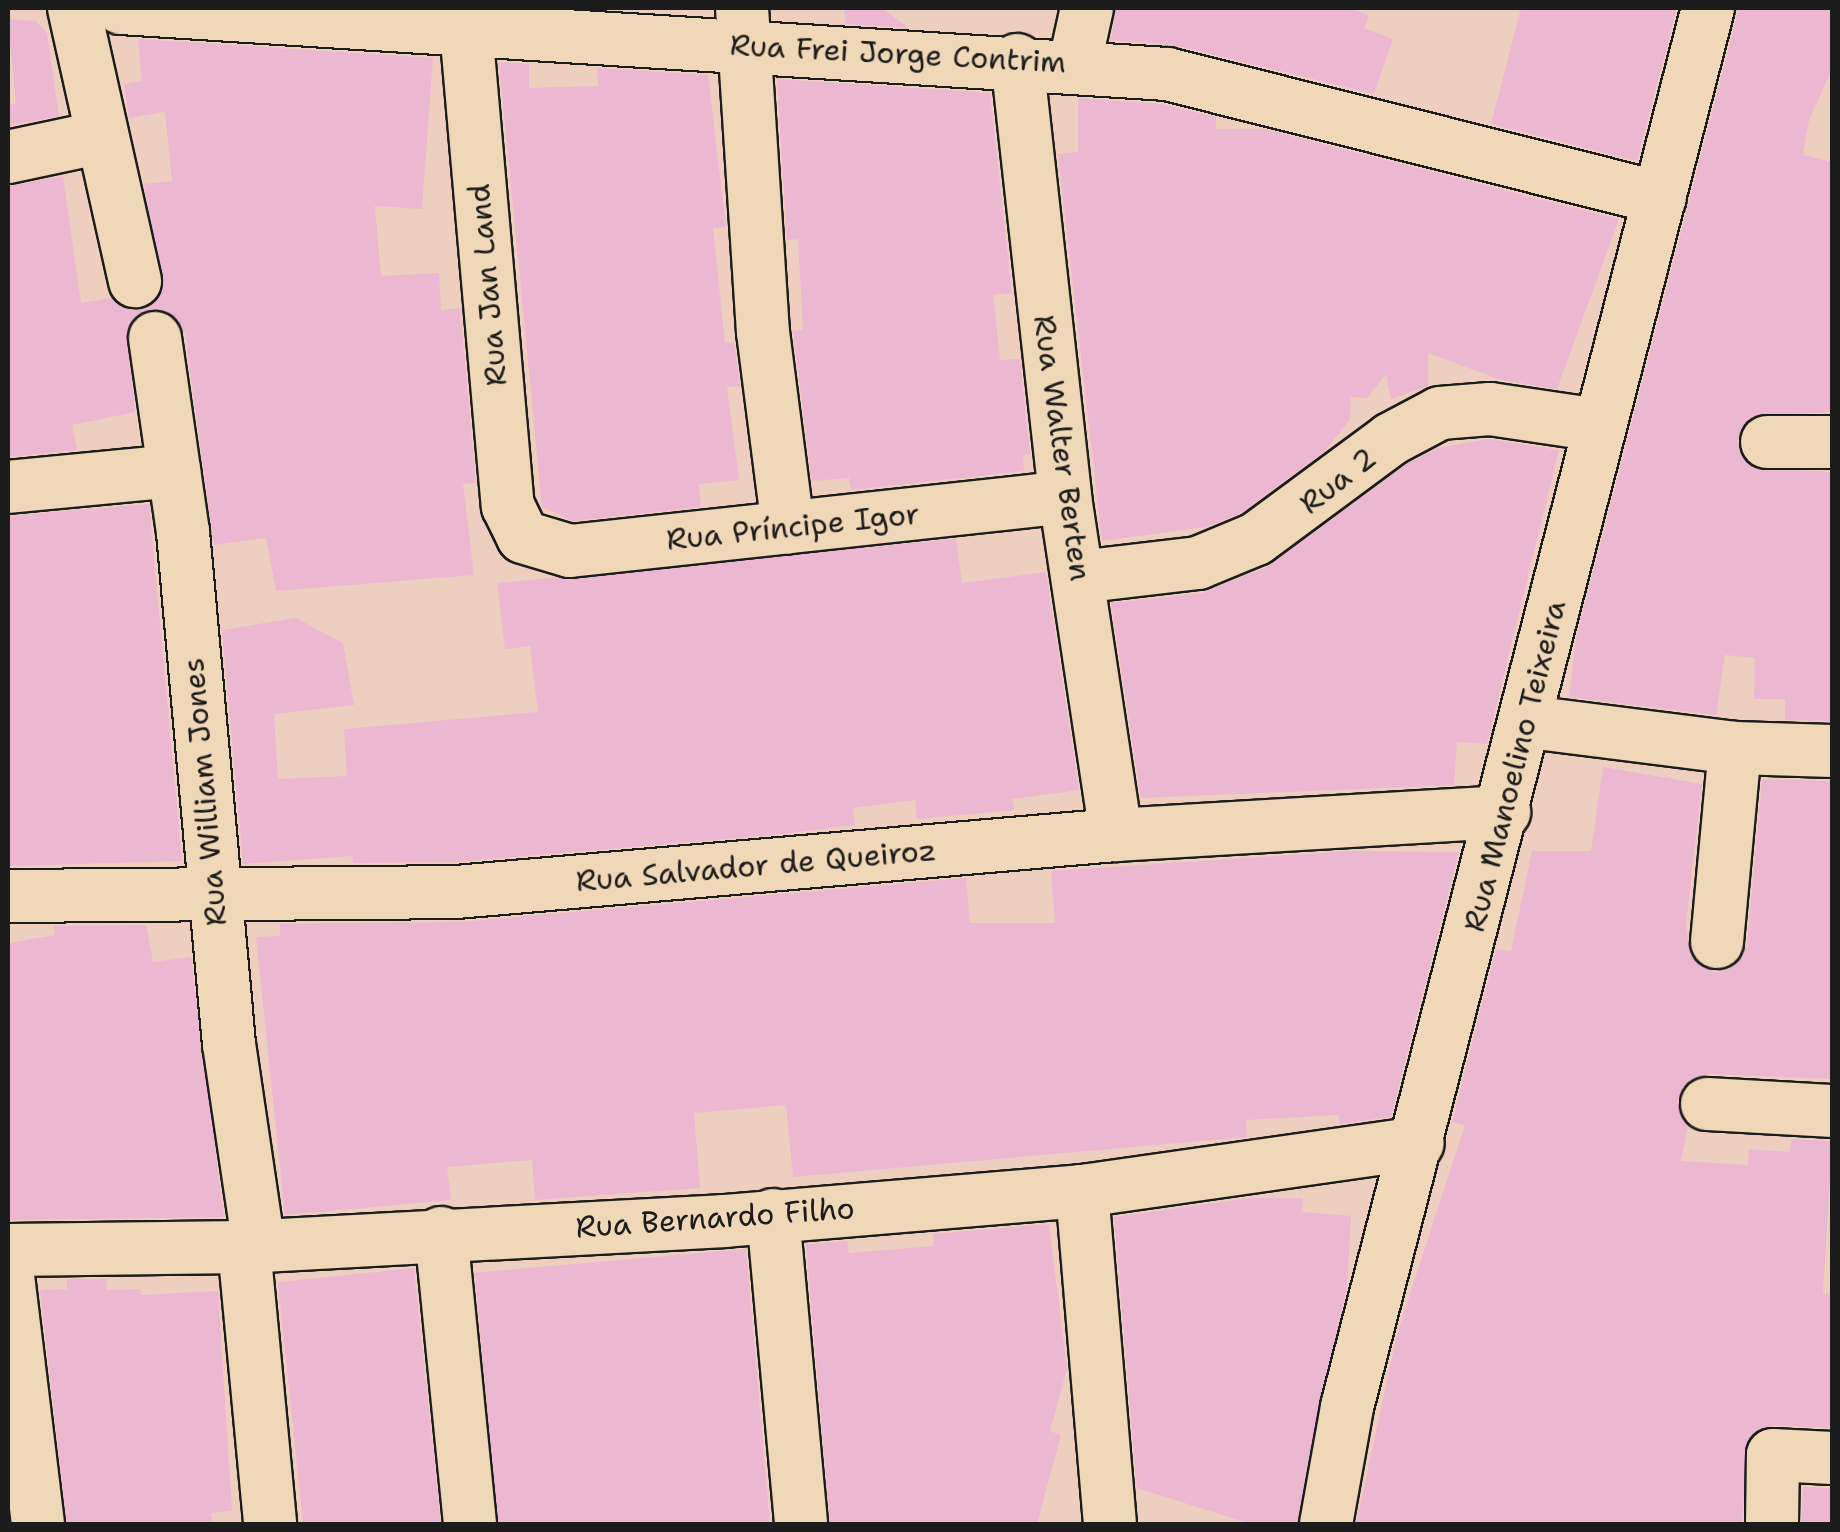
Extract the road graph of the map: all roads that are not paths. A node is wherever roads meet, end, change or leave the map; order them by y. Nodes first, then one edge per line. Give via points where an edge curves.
1 (74, 8) edge
2 (121, 8) edge
3 (1087, 8) edge
4 (1708, 8) edge
5 (741, 26) edge
6 (466, 28) junction
7 (1018, 60) junction
8 (1075, 64) junction
9 (102, 137) junction
10 (8, 157) edge
11 (1660, 198) junction
12 (135, 281) dead end
13 (155, 338) dead end
14 (1598, 425) junction
15 (1767, 442) dead end
16 (1832, 442) edge
17 (174, 471) junction
18 (8, 487) edge
19 (1066, 497) junction
20 (788, 527) junction
21 (523, 538) joint
22 (1080, 578) junction
23 (1530, 722) junction
24 (1735, 748) junction
25 (1832, 751) edge
26 (1504, 812) junction
27 (1116, 835) junction
28 (214, 894) junction
29 (8, 896) edge
30 (1716, 942) dead end
31 (1707, 1104) dead end
32 (1832, 1111) edge
33 (1418, 1143) junction
34 (1082, 1191) junction
35 (773, 1216) junction
36 (440, 1232) junction
37 (252, 1247) junction
38 (8, 1250) edge
39 (8, 1276) edge
40 (1832, 1458) edge
41 (38, 1524) edge
42 (270, 1524) edge
43 (470, 1524) edge
44 (801, 1524) edge
45 (1110, 1524) edge
46 (1326, 1524) edge
47 (1772, 1524) edge

1 - 9 street
2 - 6 street, Rua Frei Jorge Contrim
3 - 8 street
4 - 11 street, Rua Manoelino Teixeira
5 - 6 street, Rua Frei Jorge Contrim
5 - 7 street, Rua Frei Jorge Contrim
5 - 20 street
6 - 21 street, Rua Jan Land via 508,506
7 - 8 street, Rua Frei Jorge Contrim
7 - 19 street, Rua Walter Berten
8 - 11 street, Rua Frei Jorge Contrim via 1247,91
9 - 10 street
9 - 12 street
11 - 14 street, Rua Manoelino Teixeira
13 - 17 street, Rua William Jones
14 - 22 street, Rua 2 via 1490,410 1440,413 1391,438 1309,507 1256,539 1198,563
14 - 23 street, Rua Manoelino Teixeira
15 - 16 street
17 - 18 street
17 - 28 street, Rua William Jones
19 - 20 street, Rua Príncipe Igor
19 - 22 street, Rua Walter Berten
20 - 21 street, Rua Príncipe Igor via 570,552
22 - 27 street, Rua Walter Berten
23 - 24 street
23 - 26 street, Rua Manoelino Teixeira
24 - 25 street
24 - 30 street
26 - 27 street, Rua Salvador de Queiroz
26 - 33 street, Rua Manoelino Teixeira
27 - 28 street, Rua Salvador de Queiroz via 456,892
28 - 29 street, Rua Salvador de Queiroz
28 - 37 street, Rua William Jones
31 - 32 street
33 - 34 street, Rua Bernardo Filho
33 - 46 street, Rua Manoelino Teixeira via 1346,1408
34 - 35 street, Rua Bernardo Filho
34 - 45 street
35 - 36 street, Rua Bernardo Filho
35 - 44 street
36 - 37 street, Rua Bernardo Filho
36 - 43 street
37 - 38 street, Rua Bernardo Filho
37 - 42 street, Rua William Jones
39 - 41 street
40 - 47 street via 1772,1455

